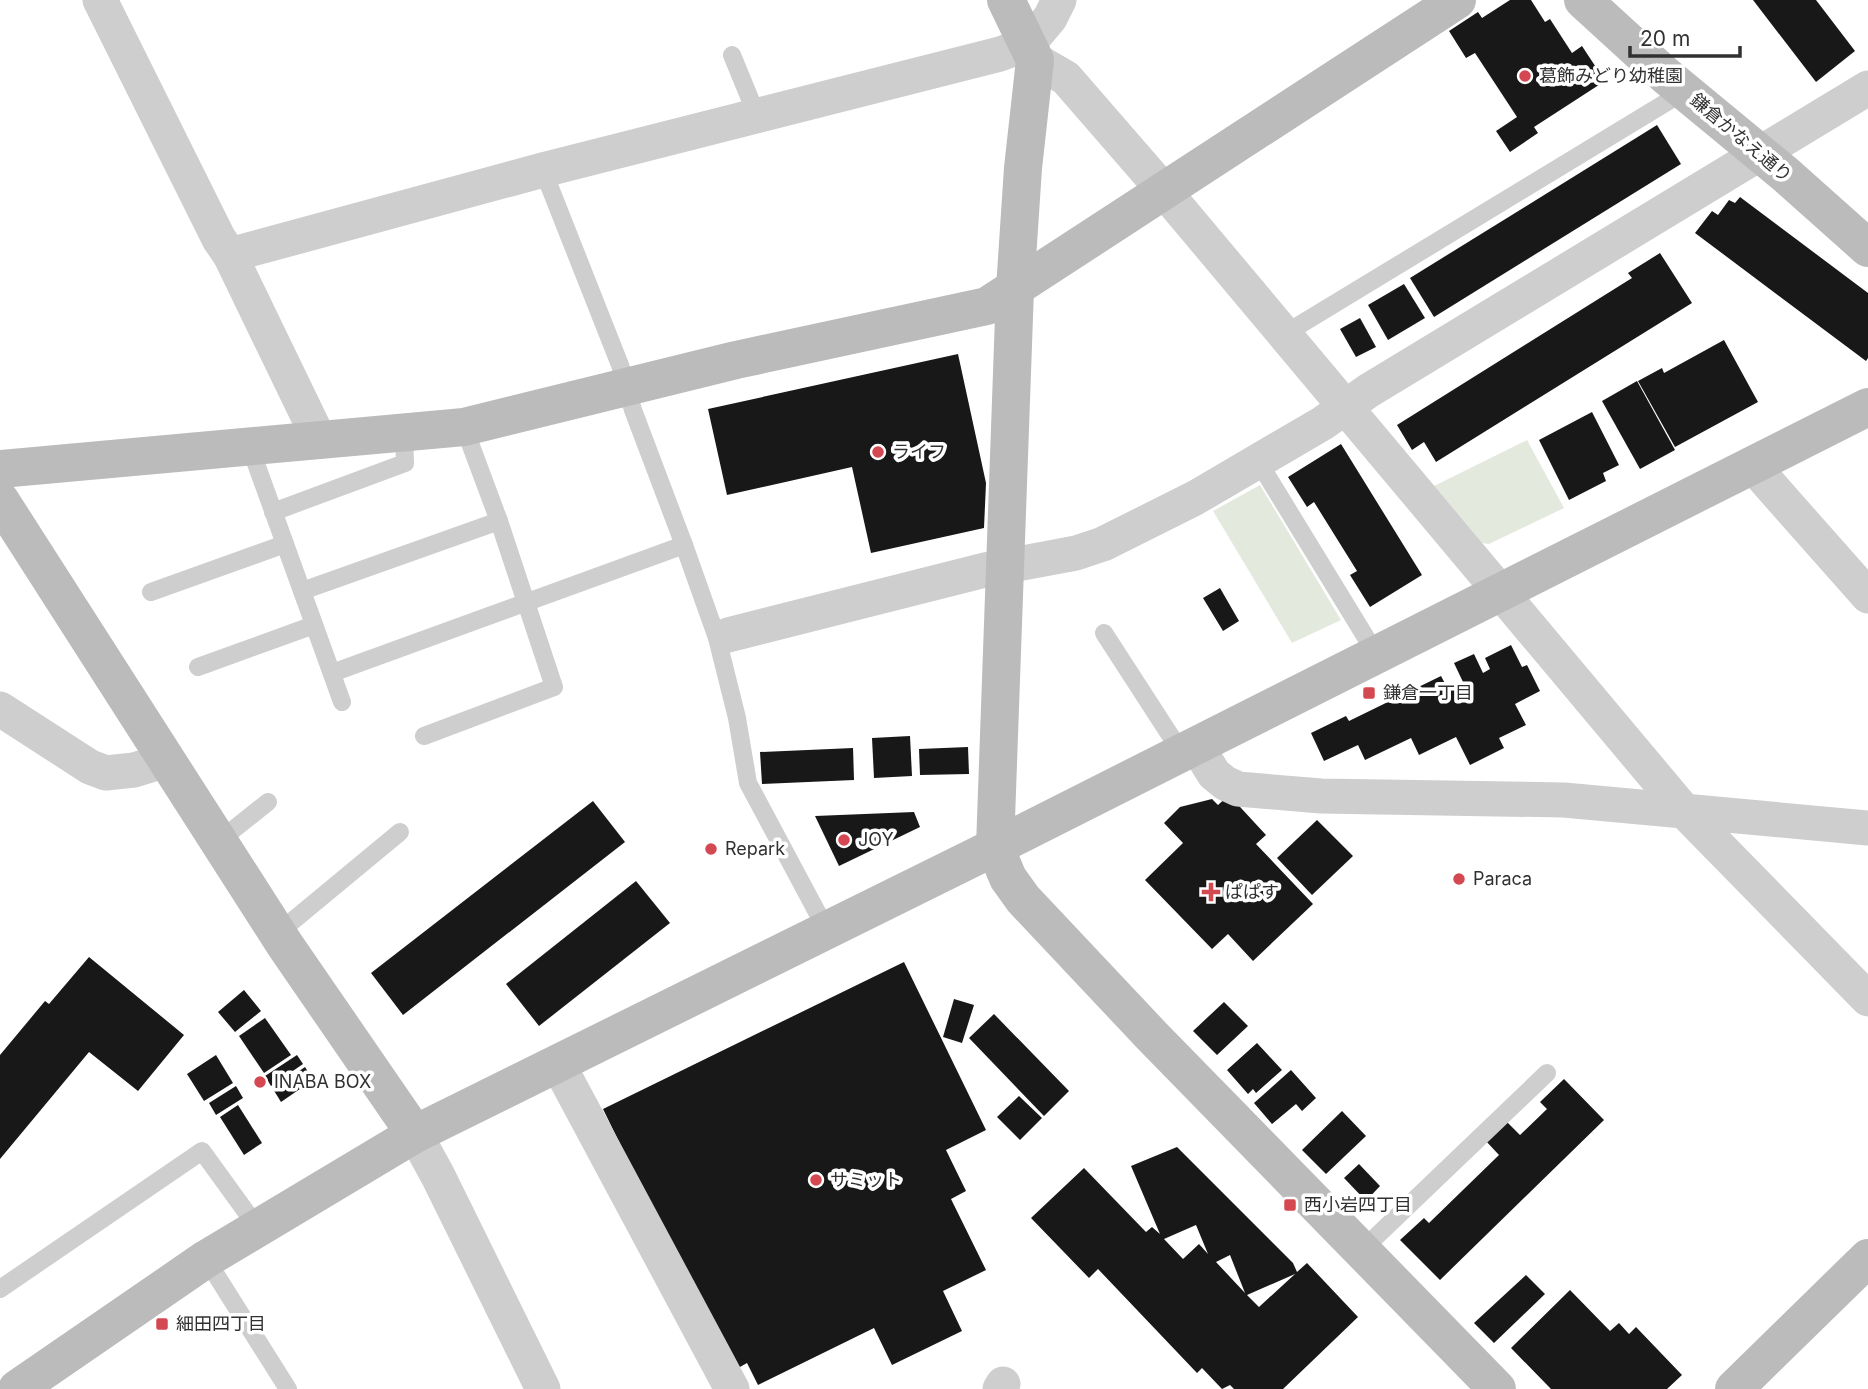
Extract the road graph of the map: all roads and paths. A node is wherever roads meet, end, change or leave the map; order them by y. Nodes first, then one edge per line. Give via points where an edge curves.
1 (100, 0) edge
2 (1006, 0) edge
3 (1059, 0) edge
4 (1457, 0) edge
5 (1583, 0) edge
6 (1032, 51) junction
7 (733, 55) dead end
8 (1868, 88) edge
9 (1685, 91) junction
10 (757, 116) junction
11 (1759, 153) junction
12 (543, 170) junction
13 (1165, 192) junction
14 (1868, 248) edge
15 (230, 255) junction
16 (1015, 289) junction
17 (1283, 335) junction
18 (627, 387) junction
19 (1868, 407) edge
20 (1345, 408) junction
21 (464, 427) junction
22 (404, 433) junction
23 (320, 441) junction
24 (250, 447) junction
25 (1258, 461) junction
26 (1753, 466) junction
27 (0, 469) edge
28 (0, 500) edge
29 (273, 512) junction
30 (499, 521) junction
31 (285, 544) junction
32 (684, 545) junction
33 (1005, 567) junction
34 (302, 591) junction
35 (151, 592) dead end
36 (1500, 592) junction
37 (1868, 596) edge
38 (526, 602) junction
39 (314, 625) junction
40 (1104, 633) dead end
41 (722, 636) junction
42 (1376, 654) junction
43 (198, 667) dead end
44 (332, 673) junction
45 (342, 702) dead end
46 (0, 709) edge
47 (425, 736) dead end
48 (1188, 748) junction
49 (167, 760) junction
50 (268, 802) dead end
51 (1685, 812) junction
52 (1868, 828) edge
53 (400, 832) dead end
54 (219, 841) junction
55 (995, 847) junction
56 (826, 929) junction
57 (278, 933) junction
58 (1868, 999) edge
59 (558, 1064) junction
60 (1547, 1073) dead end
61 (415, 1134) junction
62 (257, 1227) junction
63 (1362, 1250) junction
64 (1868, 1258) edge
65 (206, 1259) junction
66 (0, 1289) edge
67 (0, 1374) edge
68 (28, 1385) edge
69 (288, 1389) edge
70 (543, 1389) edge
71 (732, 1389) edge
72 (1497, 1389) edge
73 (1734, 1389) edge

1 - 15 street
2 - 6 street
3 - 6 street
4 - 13 street
5 - 9 street, 鎌倉かなえ通り
6 - 10 street via 1000,54
6 - 13 street via 1066,78
6 - 16 street
7 - 10 lane
8 - 11 street
9 - 11 street, 鎌倉かなえ通り
9 - 17 lane
10 - 12 street
11 - 14 street, 鎌倉かなえ通り
11 - 20 street
12 - 15 street
12 - 18 lane
13 - 16 street
13 - 17 street
15 - 23 street
16 - 18 street via 987,306
16 - 33 street
17 - 20 street
18 - 21 street
18 - 32 lane
19 - 26 street
20 - 25 street
20 - 36 street
21 - 22 street
21 - 30 lane
22 - 23 street
22 - 29 lane via 405,463
23 - 24 street
24 - 27 street
24 - 29 lane
25 - 33 street via 1103,544
25 - 42 lane
26 - 36 street
26 - 37 street
28 - 49 street
29 - 31 lane
30 - 34 lane
30 - 38 lane
31 - 34 lane
31 - 35 lane
32 - 38 lane
32 - 41 lane
33 - 41 street
33 - 55 street
34 - 39 lane
36 - 42 street
36 - 51 street
38 - 44 lane
38 - 47 lane via 554,687
39 - 43 lane
39 - 44 lane
40 - 48 lane
41 - 56 lane via 748,783
42 - 48 street
44 - 45 lane
46 - 49 street via 106,773
48 - 51 street via 1214,774 1238,789 1321,796 1564,800
48 - 55 street
49 - 54 street
50 - 54 lane
51 - 52 street
51 - 58 street
53 - 57 lane
54 - 57 street
55 - 56 street
55 - 63 street via 1007,878 1023,900
56 - 59 street
57 - 61 street
59 - 61 street
59 - 71 street
60 - 63 lane
61 - 62 street
61 - 70 street
62 - 65 street
62 - 66 lane via 202,1151
63 - 72 street
64 - 73 street
65 - 68 street
65 - 69 lane
67 - 68 street

